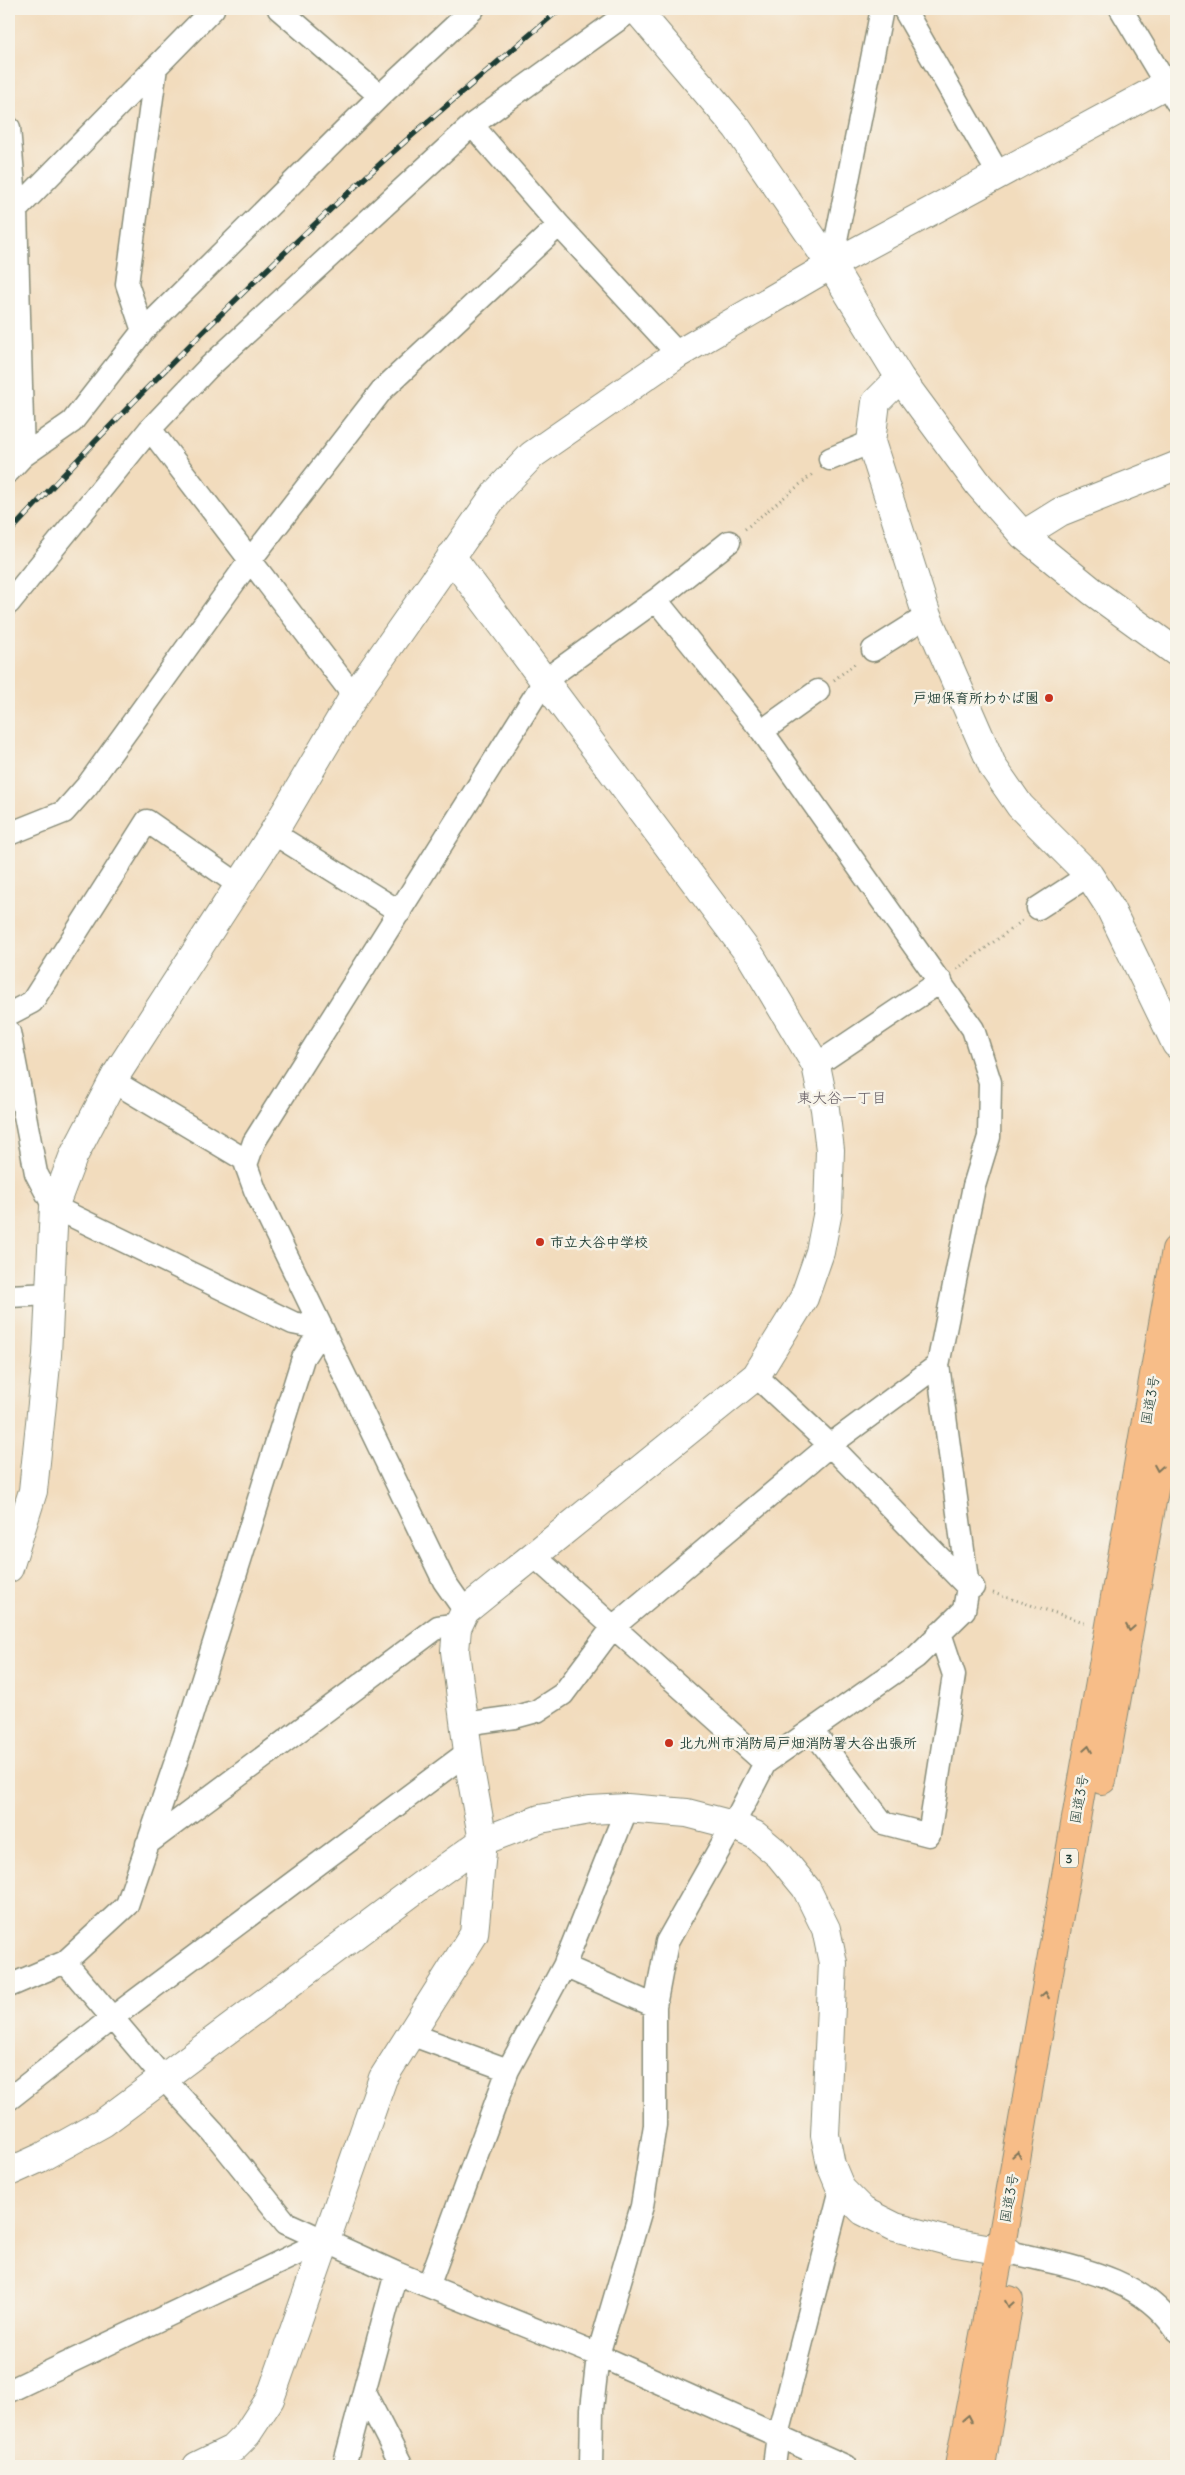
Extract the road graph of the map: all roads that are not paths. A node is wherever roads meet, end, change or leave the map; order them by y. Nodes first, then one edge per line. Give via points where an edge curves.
1 (213, 9) edge
2 (279, 9) edge
3 (473, 9) edge
4 (633, 9) edge
5 (636, 9) edge
6 (882, 9) edge
7 (904, 9) edge
8 (1121, 9) edge
9 (156, 67) junction
10 (1173, 88) edge
11 (380, 96) junction
12 (472, 125) junction
13 (9, 128) edge
14 (999, 175) junction
15 (12, 210) edge
16 (559, 225) junction
17 (831, 264) junction
18 (142, 331) junction
19 (678, 354) junction
20 (900, 378) junction
21 (150, 429) junction
22 (871, 442) junction
23 (830, 459) road end
24 (16, 464) edge
25 (1176, 466) edge
26 (1023, 535) junction
27 (730, 542) road end
28 (451, 556) junction
29 (250, 559) junction
30 (656, 600) junction
31 (9, 603) edge
32 (927, 616) junction
33 (873, 650) road end
34 (1176, 652) edge
35 (545, 680) junction
36 (818, 691) road end
37 (354, 696) junction
38 (762, 731) junction
39 (273, 833) junction
40 (9, 834) edge
41 (1089, 875) junction
42 (239, 885) junction
43 (1038, 908) road end
44 (400, 912) junction
45 (941, 982) junction
46 (9, 1014) edge
47 (9, 1032) edge
48 (1176, 1044) edge
49 (816, 1065) junction
50 (113, 1081) junction
51 (247, 1161) junction
52 (54, 1207) junction
53 (1175, 1260) edge
54 (51, 1294) junction
55 (9, 1296) edge
56 (322, 1329) junction
57 (938, 1364) junction
58 (1176, 1368) edge
59 (756, 1376) junction
60 (830, 1445) junction
61 (533, 1555) junction
62 (9, 1568) edge
63 (972, 1587) junction
64 (462, 1618) junction
65 (613, 1627) junction
66 (940, 1633) junction
67 (464, 1724) junction
68 (812, 1730) junction
69 (468, 1752) junction
70 (764, 1763) junction
71 (627, 1808) junction
72 (733, 1825) junction
73 (484, 1841) junction
74 (147, 1844) junction
75 (65, 1962) junction
76 (564, 1966) junction
77 (9, 1986) edge
78 (655, 2006) junction
79 (112, 2018) junction
80 (410, 2034) junction
81 (508, 2070) junction
82 (164, 2079) junction
83 (9, 2099) edge
84 (9, 2172) edge
85 (840, 2189) junction
86 (324, 2242) junction
87 (1009, 2252) junction
88 (396, 2273) junction
89 (429, 2284) junction
90 (1174, 2320) edge
91 (598, 2354) junction
92 (9, 2391) edge
93 (364, 2392) junction
94 (778, 2435) junction
95 (197, 2466) edge
96 (344, 2466) edge
97 (402, 2466) edge
98 (591, 2466) edge
99 (774, 2466) edge
100 (842, 2466) edge
101 (959, 2466) edge
102 (981, 2466) edge

1 - 9 street
2 - 11 street
3 - 11 street
4 - 12 street
5 - 17 street via 738,128
6 - 17 street
7 - 14 street
8 - 10 street
9 - 15 street
9 - 18 street via 127,284
10 - 14 street
11 - 18 street
12 - 16 street
12 - 21 street via 208,368
13 - 15 street
14 - 17 street
15 - 24 street
16 - 19 street
16 - 29 street via 382,390
17 - 19 street
17 - 20 street
18 - 24 street via 72,422
19 - 28 street via 532,455 496,493
20 - 22 street via 876,402
20 - 26 street via 979,485
21 - 29 street
21 - 31 street
22 - 23 street
22 - 32 street
25 - 26 street via 1060,512
26 - 34 street via 1092,591
27 - 30 street
28 - 35 street
28 - 37 street
29 - 37 street
29 - 40 street via 87,786 64,812
30 - 35 street
30 - 38 street
32 - 33 street
32 - 41 street via 994,768 1020,806
35 - 44 street
35 - 49 street via 752,958
36 - 38 street
37 - 39 street
38 - 45 street
39 - 42 street
39 - 44 street
41 - 43 street
41 - 48 street via 1108,906
42 - 46 street via 147,821 32,1002
42 - 50 street
44 - 51 street via 254,1142
45 - 49 street
45 - 57 street via 973,1029 990,1091 989,1137 974,1186
47 - 52 street via 36,1174
49 - 59 street via 830,1150 827,1219 820,1252 804,1298
50 - 51 street
50 - 52 street via 73,1157
51 - 56 street via 255,1190
52 - 54 street
52 - 56 street via 292,1324
87 -> 53 highway, 国道3号 / 3
54 - 55 street
54 - 62 street via 48,1355 33,1490
56 - 64 street
56 - 74 street via 303,1358 190,1720
57 - 60 street
57 - 63 street
58 -> 87 highway, 国道3号 / 3
59 - 60 street
59 - 61 street
60 - 63 street
60 - 65 street
61 - 64 street
61 - 65 street
63 - 66 street via 964,1610
64 - 67 street via 454,1651
64 - 74 street via 438,1627
65 - 67 street via 556,1699 537,1711 515,1717
65 - 70 street
66 - 68 street via 916,1657
66 - 68 street via 954,1675 929,1835 883,1823
67 - 69 street
68 - 70 street
69 - 73 street
69 - 79 street
70 - 72 street
71 - 72 street via 686,1813
71 - 73 street via 590,1810 540,1819
71 - 76 street
72 - 78 street via 667,1942
72 - 85 street via 755,1835 779,1855 806,1888 826,1929 833,1963 825,2135
73 - 80 street via 474,1934
73 - 82 street
74 - 75 street via 128,1905
75 - 77 street
75 - 79 street
76 - 78 street
76 - 81 street
78 - 91 street via 655,2125 642,2206
79 - 82 street
79 - 83 street
80 - 81 street
80 - 86 street via 383,2078
81 - 89 street
82 - 84 street via 104,2123
82 - 86 street via 213,2132 286,2223
85 - 87 street via 863,2211 895,2227 951,2242
85 - 94 street
86 - 88 street
86 - 92 street
86 - 95 street via 270,2399 247,2434 232,2448
87 - 90 street via 1110,2278 1142,2296
101 -> 87 highway, 国道3号 / 3
87 -> 102 highway, 国道3号 / 3
88 - 89 street
88 - 93 street
89 - 91 street
91 - 94 street
91 - 98 street via 592,2409
93 - 96 street
93 - 97 street
94 - 99 street
94 - 100 street

